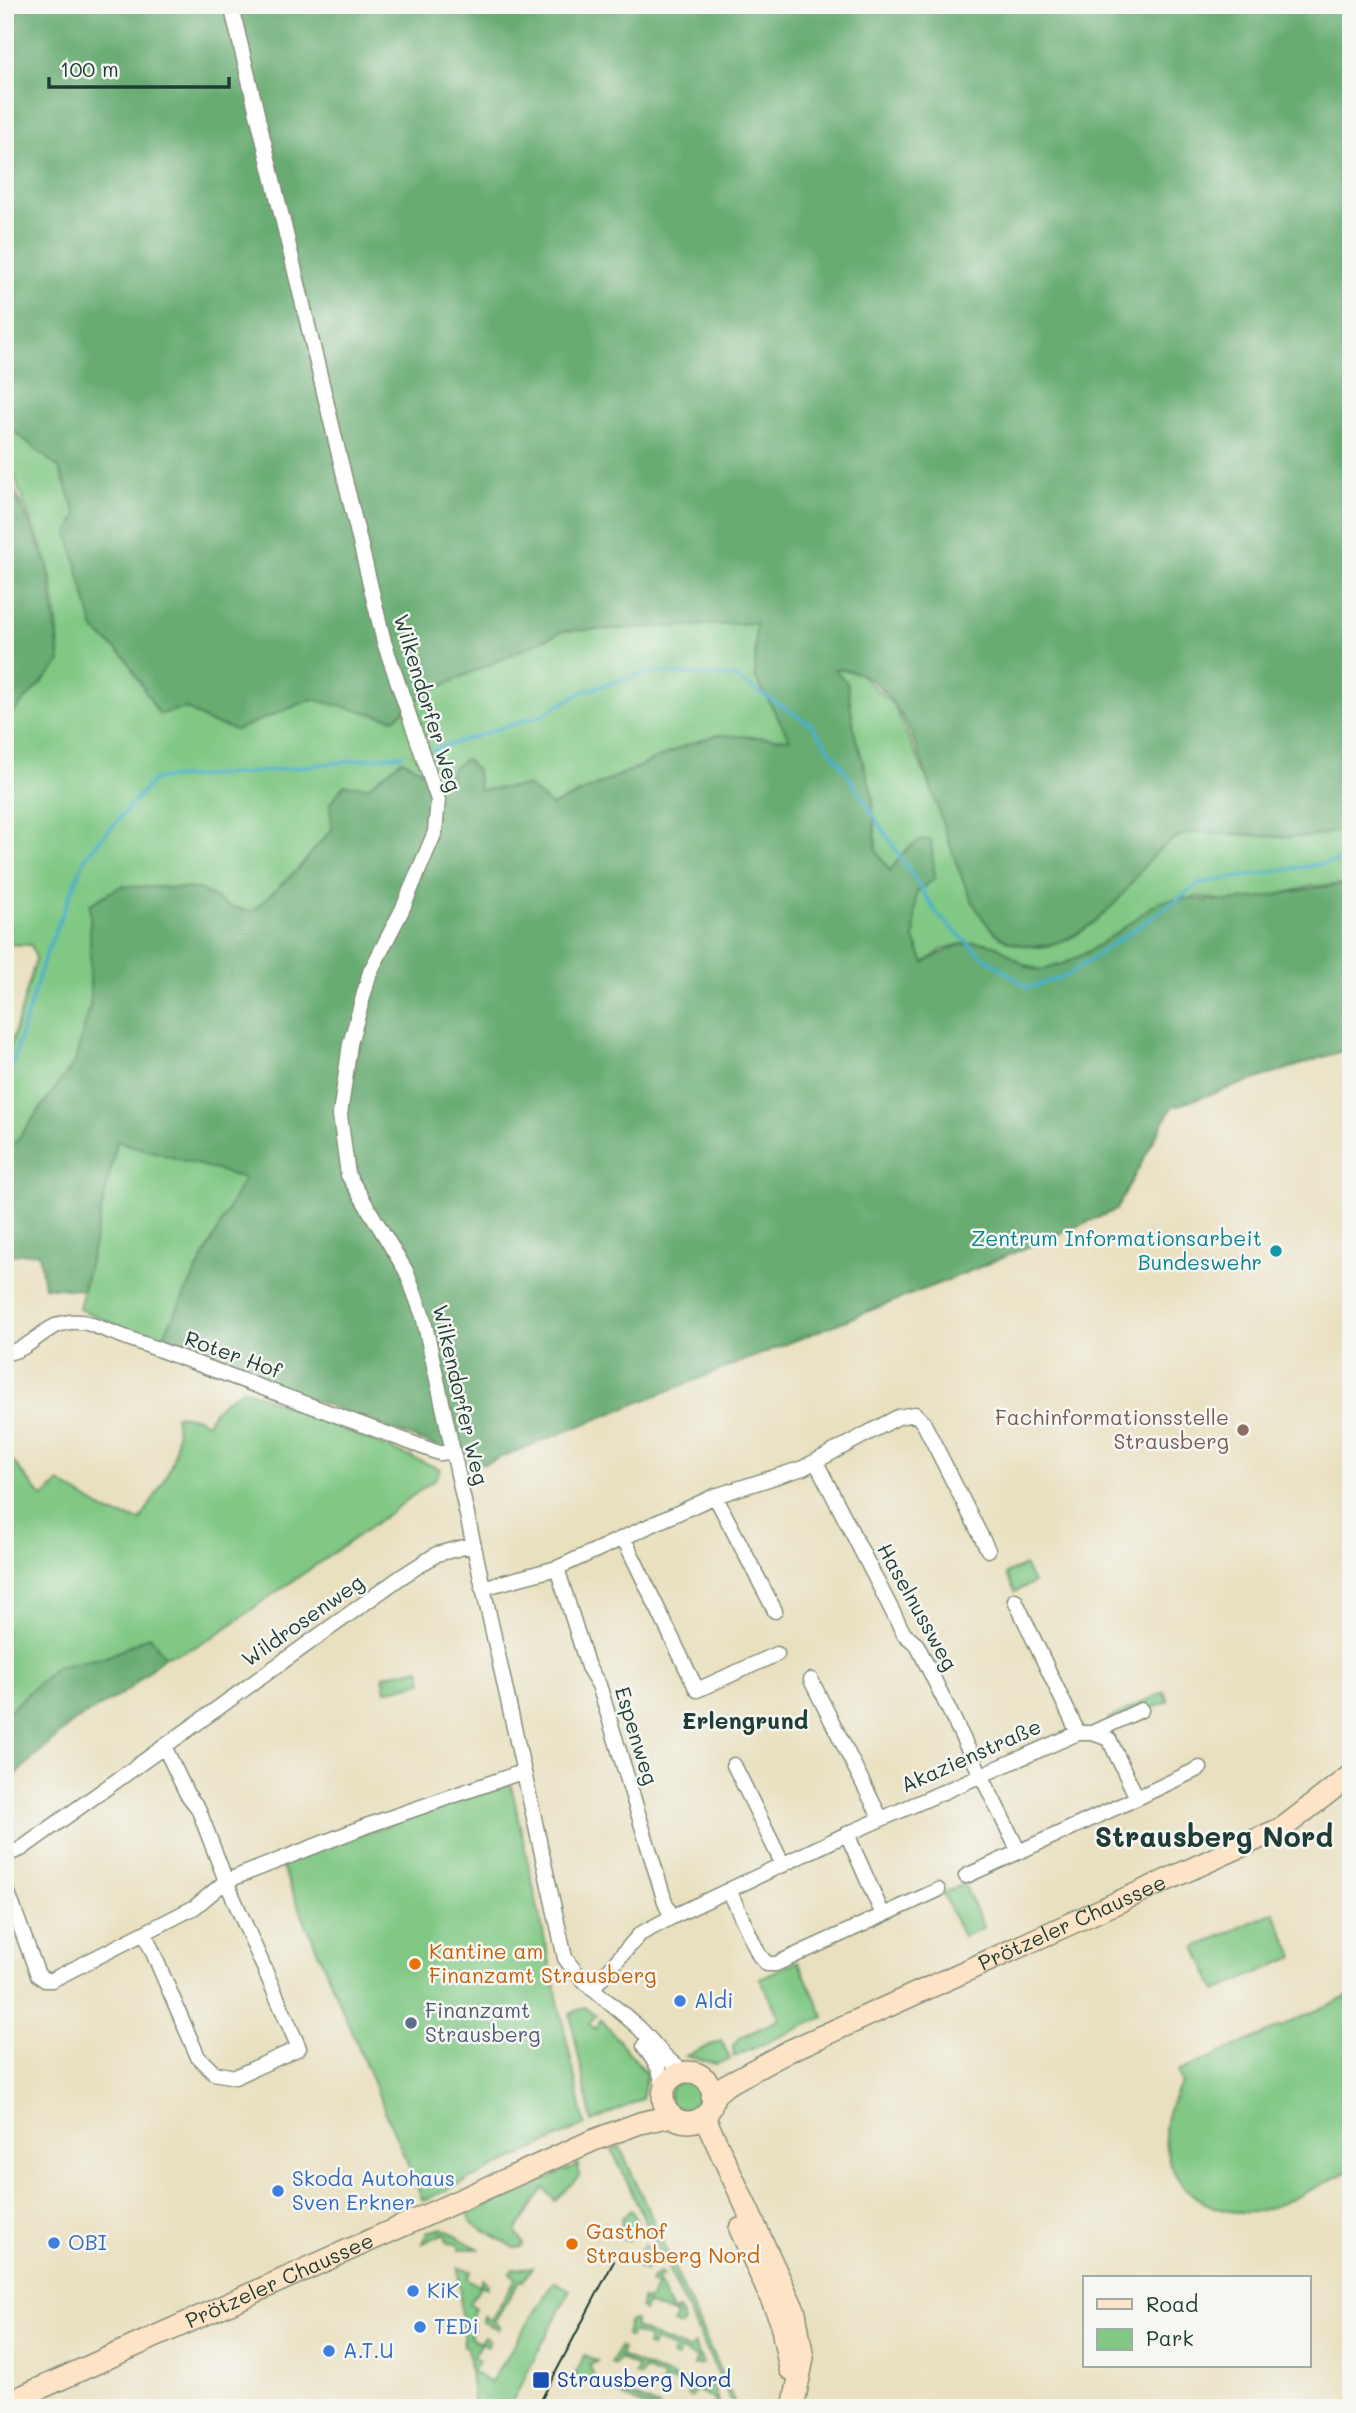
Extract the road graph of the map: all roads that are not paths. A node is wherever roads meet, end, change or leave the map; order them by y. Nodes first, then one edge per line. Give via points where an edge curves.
1 (231, 5) edge
2 (5, 1353) edge
3 (452, 1452) junction
4 (816, 1462) junction
5 (715, 1496) junction
6 (624, 1539) junction
7 (472, 1545) junction
8 (988, 1549) dead end
9 (557, 1568) junction
10 (482, 1588) junction
11 (1015, 1600) dead end
12 (775, 1611) dead end
13 (777, 1654) dead end
14 (811, 1680) dead end
15 (1141, 1710) dead end
16 (1085, 1733) junction
17 (164, 1746) junction
18 (734, 1765) dead end
19 (1200, 1768) dead end
20 (522, 1772) junction
21 (981, 1773) junction
22 (1349, 1777) edge
23 (1137, 1798) junction
24 (881, 1819) junction
25 (847, 1834) junction
26 (1019, 1852) junction
27 (5, 1855) edge
28 (783, 1865) junction
29 (967, 1876) dead end
30 (226, 1881) junction
31 (5, 1885) edge
32 (730, 1890) junction
33 (937, 1890) dead end
34 (883, 1915) junction
35 (672, 1917) junction
36 (145, 1934) junction
37 (592, 1989) junction
38 (614, 2010) junction
39 (664, 2091) junction
40 (695, 2100) junction
41 (594, 2140) junction
42 (5, 2404) edge
43 (784, 2408) edge
44 (793, 2408) edge

1 - 3 street, Wilkendorfer Weg via 384,642 438,800 435,832 370,972 349,1044 340,1115 348,1175 406,1272 423,1315
2 - 3 street, Roter Hof via 62,1322 87,1323 439,1453
3 - 7 street, Wilkendorfer Weg
4 - 5 street
4 - 8 street via 898,1417 915,1414
4 - 21 street, Haselnussweg
5 - 6 street
5 - 12 street
6 - 9 street
6 - 13 street via 697,1690
7 - 10 street, Wilkendorfer Weg
7 - 17 street, Wildrosenweg via 437,1553
9 - 10 street
9 - 35 street, Espenweg
10 - 20 street, Wilkendorfer Weg
11 - 16 street, Akazienstraße
14 - 24 street
15 - 16 street, Akazienstraße
16 - 21 street, Akazienstraße
16 - 23 street via 1109,1739
17 - 27 street, Wildrosenweg via 21,1849
17 - 30 street via 198,1808
18 - 28 street
19 - 23 street
20 - 30 street
20 - 37 street, Wilkendorfer Weg via 561,1946 572,1968
21 - 24 street, Akazienstraße
21 - 26 street, Haselnussweg
22 - 40 main road, Prötzeler Chaussee via 1284,1827 789,2051
23 - 26 street
24 - 25 street, Akazienstraße
25 - 28 street, Akazienstraße
25 - 34 street
26 - 29 street
28 - 32 street, Akazienstraße
30 - 36 street via 195,1907
30 - 36 street via 299,2048 235,2077 214,2073 198,2057
31 - 36 street via 38,1975 45,1980
32 - 34 street via 767,1965
32 - 35 street, Akazienstraße
33 - 34 street
35 - 37 street, Akazienstraße via 640,1934
37 - 38 street, Wilkendorfer Weg
38 - 39 street, Wilkendorfer Weg via 656,2063
38 - 40 street, Wilkendorfer Weg via 669,2062
39 - 40 main road via 665,2108
39 - 40 main road, Prötzeler Chaussee via 673,2077
39 - 41 main road, Prötzeler Chaussee via 637,2115
40 - 41 main road, Prötzeler Chaussee
40 - 43 main road via 779,2319 790,2363
40 - 44 main road via 795,2312 803,2358
41 - 42 main road, Prötzeler Chaussee

